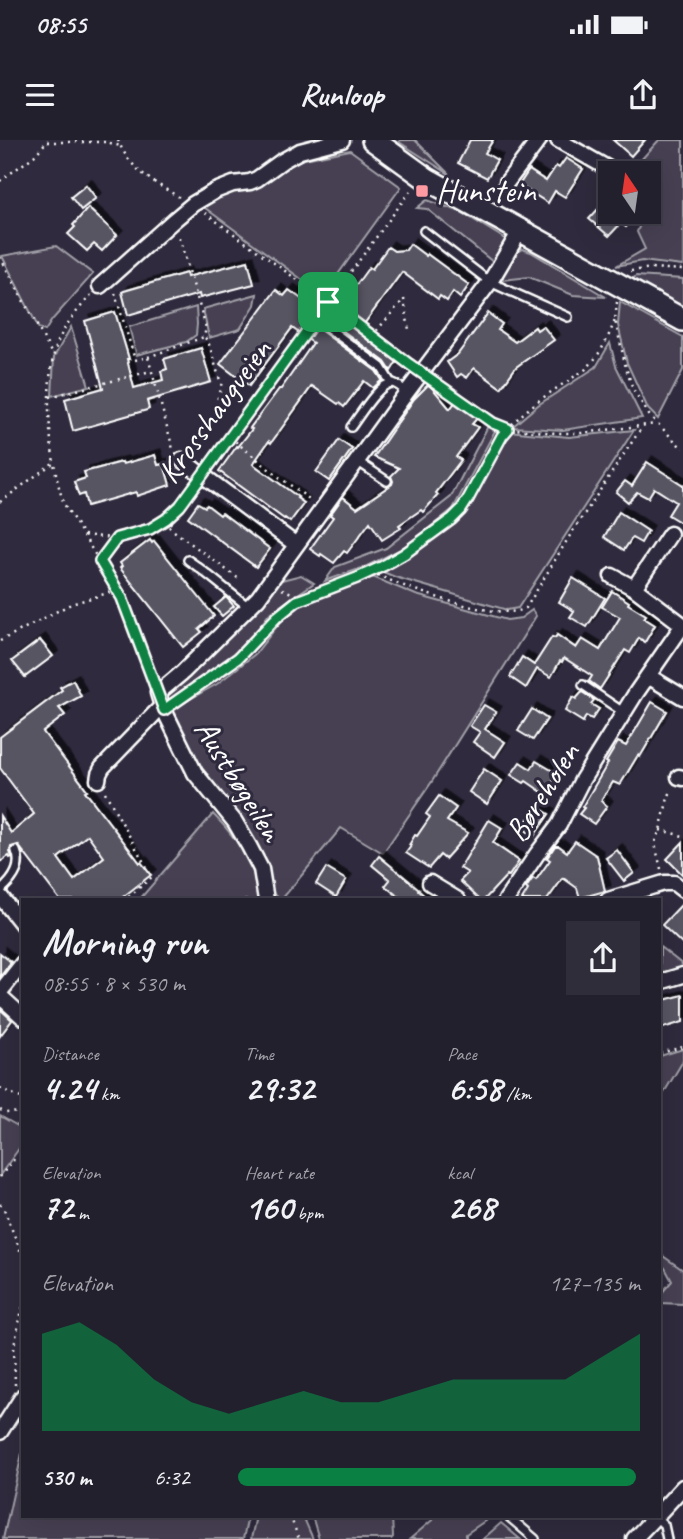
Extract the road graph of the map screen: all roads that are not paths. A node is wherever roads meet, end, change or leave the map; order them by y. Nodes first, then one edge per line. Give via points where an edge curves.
1 (342, 140) edge
2 (539, 140) edge
3 (558, 140) edge
4 (380, 142) edge
5 (598, 163) edge
6 (507, 182) dead end
7 (424, 231) dead end
8 (520, 231) junction
9 (490, 282) junction
10 (103, 283) road end
11 (568, 317) dead end
12 (316, 320) road end
13 (683, 320) edge
14 (391, 383) junction
15 (407, 392) junction
16 (351, 427) dead end
17 (182, 460) road end
18 (357, 461) junction
19 (387, 481) dead end
20 (670, 534) dead end
21 (295, 544) junction
22 (188, 559) dead end
23 (612, 576) dead end
24 (634, 588) junction
25 (250, 607) junction
26 (683, 625) edge
27 (648, 676) junction
28 (583, 685) dead end
29 (683, 697) edge
30 (161, 703) junction
31 (624, 713) junction
32 (99, 780) road end
33 (16, 850) dead end
34 (430, 883) dead end
35 (683, 890) edge
36 (0, 894) edge
37 (266, 898) edge
38 (455, 898) edge
39 (507, 898) edge
40 (615, 898) edge
41 (21, 922) edge
42 (21, 966) edge
43 (683, 975) edge
44 (661, 982) edge
45 (0, 994) edge
46 (21, 1015) edge
47 (19, 1392) edge
48 (0, 1432) edge
49 (683, 1487) edge
50 (661, 1508) edge
51 (510, 1518) edge
52 (650, 1518) edge
53 (653, 1518) edge
54 (535, 1539) edge
55 (634, 1539) edge
56 (667, 1539) edge

1 - 10 street via 300,152 257,179 225,186 193,204
2 - 6 street
3 - 5 street
4 - 8 main road via 427,179
7 - 9 lane
8 - 9 street
8 - 13 main road
9 - 11 lane
9 - 15 street
12 - 14 lane via 381,368
14 - 15 lane
14 - 16 lane via 375,394
15 - 18 street
17 - 21 street
18 - 19 lane
18 - 21 street
20 - 24 street
21 - 25 street
22 - 25 lane
23 - 24 street, Børeholen
24 - 26 street, Børeholen
25 - 30 street via 183,672
26 - 27 street, Børeholen
27 - 29 street
27 - 31 street, Børeholen
28 - 31 lane
30 - 32 street, Austbøgeilen via 102,768
30 - 37 street, Austbøgeilen via 195,773 249,846 261,869
31 - 39 street, Børeholen via 559,825
33 - 36 lane via 17,870
34 - 38 street
35 - 40 street via 664,883
36 - 41 street
42 - 45 street
43 - 44 street
45 - 46 street
47 - 48 street
49 - 50 street
51 - 54 lane
52 - 55 street
53 - 56 lane via 664,1525

